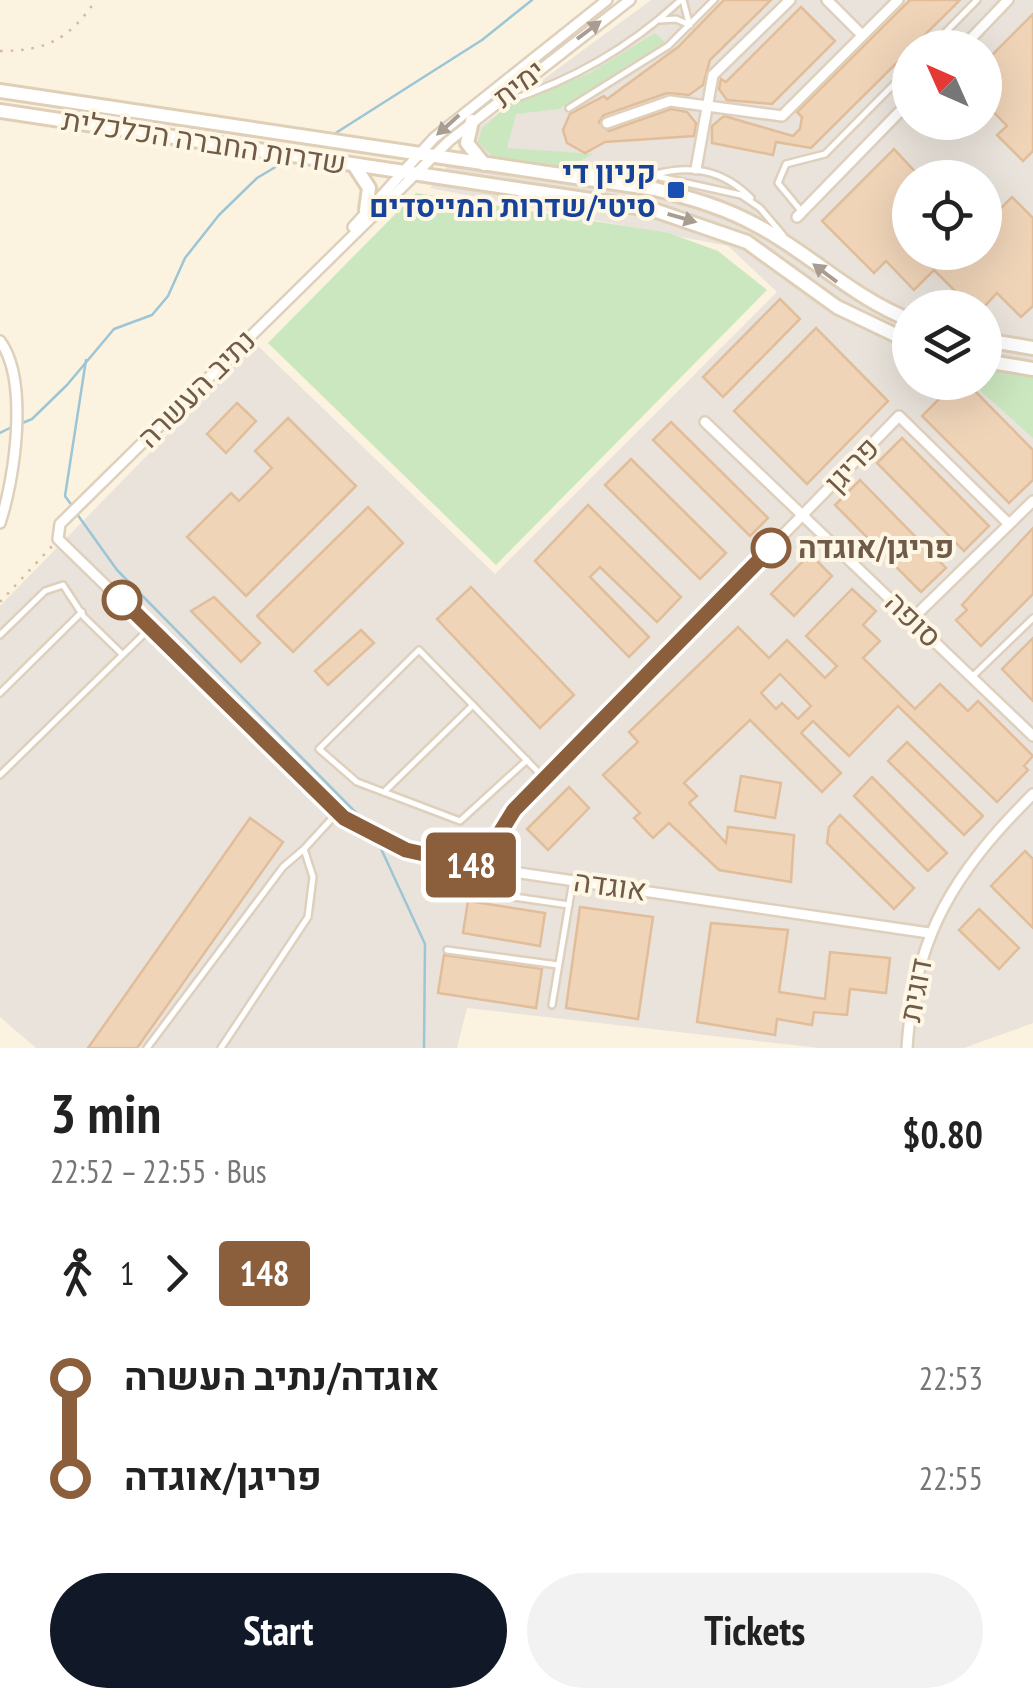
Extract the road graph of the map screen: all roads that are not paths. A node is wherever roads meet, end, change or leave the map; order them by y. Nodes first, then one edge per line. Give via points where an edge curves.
1 (607, 0) edge
2 (630, 0) edge
3 (682, 0) edge
4 (714, 0) edge
5 (790, 0) edge
6 (827, 0) edge
7 (898, 0) edge
8 (977, 0) edge
9 (1008, 0) edge
10 (659, 20) junction
11 (690, 25) junction
12 (948, 30) edge
13 (979, 30) edge
14 (862, 36) junction
15 (892, 86) edge
16 (0, 91) edge
17 (708, 104) junction
18 (488, 108) junction
19 (570, 108) dead end
20 (0, 112) edge
21 (892, 119) edge
22 (472, 121) junction
23 (606, 124) dead end
24 (424, 156) junction
25 (354, 165) junction
26 (486, 165) junction
27 (696, 169) junction
28 (407, 174) junction
29 (648, 176) junction
30 (575, 179) junction
31 (760, 208) junction
32 (366, 210) junction
33 (799, 214) joint
34 (343, 242) junction
35 (798, 252) junction
36 (892, 311) edge
37 (892, 334) edge
38 (0, 342) edge
39 (1002, 343) edge
40 (1033, 348) edge
41 (1002, 363) edge
42 (1033, 368) edge
43 (705, 422) dead end
44 (1033, 501) edge
45 (802, 516) junction
46 (0, 523) edge
47 (1009, 524) junction
48 (58, 539) joint
49 (82, 612) junction
50 (912, 618) junction
51 (1033, 618) edge
52 (150, 628) junction
53 (0, 634) edge
54 (122, 654) junction
55 (972, 677) junction
56 (0, 693) edge
57 (473, 705) junction
58 (1033, 736) edge
59 (527, 760) junction
60 (0, 775) edge
61 (546, 778) junction
62 (384, 792) junction
63 (1033, 794) edge
64 (337, 812) junction
65 (304, 849) junction
66 (486, 868) junction
67 (573, 880) junction
68 (459, 889) dead end
69 (569, 905) junction
70 (929, 933) junction
71 (448, 950) dead end
72 (559, 965) junction
73 (552, 1005) dead end
74 (146, 1048) edge
75 (221, 1048) edge
76 (906, 1048) edge

1 -> 24 street, ימית via 505,77
18 -> 2 street, ימית
3 - 10 lane
3 - 11 lane
4 - 11 lane
5 - 17 street via 713,75
6 - 14 street
7 - 14 street
8 - 12 lane
9 - 13 street
10 - 11 lane
10 - 18 lane via 576,74
11 - 19 lane
14 - 17 street via 782,116
15 - 33 lane via 824,154 791,160 779,172 781,190
16 - 24 main road, שדרות החברה הכלכלית
17 - 23 street via 670,101
17 - 27 street
18 - 22 street, ימית
20 - 25 main road, שדרות החברה הכלכלית
21 - 33 street
22 - 24 street, ימית
22 - 26 main road via 466,143
24 - 26 main road, שדרות החברה הכלכלית
24 - 28 street, נתיב העשרה
25 - 28 main road, שדרות החברה הכלכלית
25 - 32 main road via 369,188
26 - 30 main road, שדרות החברה הכלכלית
27 - 29 lane
27 - 31 lane via 731,180
28 - 32 street, נתיב העשרה
28 - 34 street, נתיב העשרה
28 -> 37 main road, שדרות החברה הכלכלית via 640,207 698,222 760,250 857,319
29 - 30 lane via 610,166
29 - 31 lane via 741,195
30 - 35 main road, שדרות החברה הכלכלית via 704,202
31 - 35 lane
32 - 34 street, נתיב העשרה
34 - 48 street, נתיב העשרה via 60,524
36 -> 35 main road, שדרות החברה הכלכלית via 848,290
38 - 46 street via 13,359 14,419 14,483
39 - 40 main road
41 - 42 main road
43 - 45 street, סופה
44 - 47 street
45 - 47 street, פריגן via 900,416
45 - 50 street, סופה
45 - 61 street, פריגן
47 - 50 street
48 - 52 street, אוגדה
49 - 53 lane via 72,593 54,586
49 - 54 lane
49 - 56 lane
50 - 55 street, סופה
51 - 55 lane
52 - 54 lane
52 - 64 street, אוגדה
54 - 60 lane
55 - 58 street, סופה
57 - 59 lane
57 - 62 lane
57 - 62 lane via 419,650 318,748 357,782
59 - 61 lane
59 - 62 lane via 460,822
61 - 66 street, פריגן via 502,827
63 - 70 street via 955,881
64 - 65 lane
64 - 66 street, אוגדה via 406,850
65 - 74 lane via 283,867
65 - 75 lane via 313,877 308,917
66 - 67 street, אוגדה
67 - 69 lane
67 - 70 street, אוגדה
68 - 69 lane
69 - 72 lane
70 - 76 street, דוגית
71 - 72 lane
72 - 73 lane

